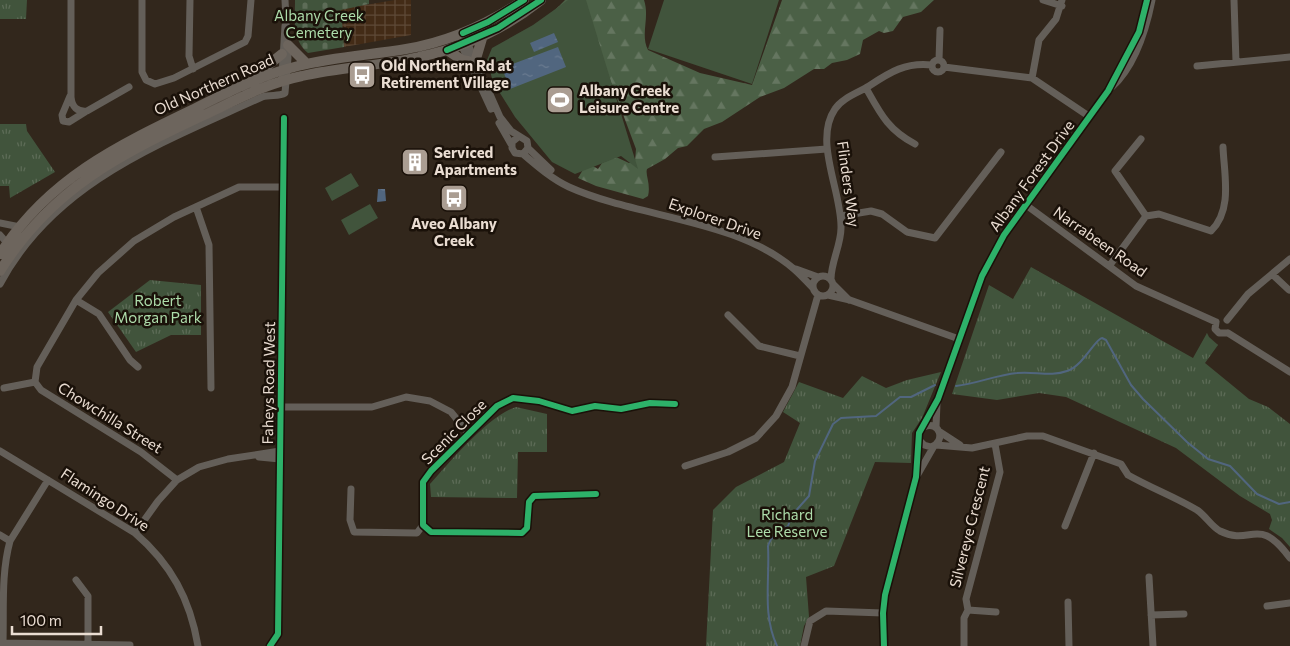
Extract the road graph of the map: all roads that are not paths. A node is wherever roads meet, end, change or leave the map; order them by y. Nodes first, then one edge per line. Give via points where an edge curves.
1 (71, 0) edge
2 (142, 0) edge
3 (190, 0) edge
4 (251, 0) edge
5 (285, 0) edge
6 (524, 0) edge
7 (541, 0) edge
8 (1043, 0) edge
9 (1147, 0) edge
10 (1152, 0) edge
11 (1234, 0) edge
12 (1062, 3) edge
13 (286, 20) junction
14 (940, 30) dead end
15 (483, 36) junction
16 (462, 39) junction
17 (288, 45) junction
18 (447, 50) junction
19 (282, 54) junction
20 (1290, 57) edge
21 (939, 60) junction
22 (472, 62) junction
23 (1236, 62) junction
24 (307, 64) junction
25 (932, 65) junction
26 (1197, 66) dead end
27 (944, 67) junction
28 (193, 69) junction
29 (285, 75) junction
30 (1032, 78) junction
31 (257, 79) junction
32 (130, 87) dead end
33 (866, 88) junction
34 (1108, 91) junction
35 (71, 92) junction
36 (88, 110) junction
37 (1090, 117) junction
38 (284, 118) dead end
39 (518, 137) junction
40 (1141, 139) dead end
41 (511, 144) junction
42 (915, 144) dead end
43 (1222, 147) dead end
44 (827, 149) junction
45 (525, 151) junction
46 (1001, 152) dead end
47 (715, 157) dead end
48 (282, 187) junction
49 (1026, 205) junction
50 (196, 207) junction
51 (841, 216) junction
52 (1146, 216) junction
53 (0, 223) edge
54 (20, 227) junction
55 (7, 247) edge
56 (1290, 259) edge
57 (1110, 265) junction
58 (794, 268) junction
59 (0, 272) edge
60 (1272, 274) junction
61 (826, 279) junction
62 (0, 284) edge
63 (813, 288) junction
64 (1289, 290) edge
65 (824, 295) junction
66 (76, 300) junction
67 (850, 300) junction
68 (728, 315) dead end
69 (1227, 320) junction
70 (1216, 322) junction
71 (1228, 333) junction
72 (959, 339) junction
73 (800, 356) junction
74 (138, 367) dead end
75 (1290, 372) edge
76 (35, 382) junction
77 (4, 388) dead end
78 (211, 388) dead end
79 (938, 398) junction
80 (675, 404) dead end
81 (281, 408) junction
82 (924, 427) junction
83 (938, 430) junction
84 (468, 433) junction
85 (920, 440) junction
86 (995, 444) junction
87 (935, 446) junction
88 (963, 447) junction
89 (0, 451) edge
90 (1094, 453) junction
91 (280, 455) junction
92 (684, 466) dead end
93 (916, 477) junction
94 (48, 480) junction
95 (177, 480) junction
96 (351, 490) dead end
97 (596, 494) dead end
98 (423, 525) junction
99 (1065, 526) dead end
100 (135, 533) junction
101 (0, 535) edge
102 (10, 541) junction
103 (1290, 558) edge
104 (1149, 578) dead end
105 (76, 580) dead end
106 (1068, 602) dead end
107 (1290, 603) edge
108 (1267, 606) dead end
109 (968, 610) junction
110 (996, 612) dead end
111 (883, 614) junction
112 (1184, 614) dead end
113 (1151, 615) junction
114 (2, 643) edge
115 (88, 644) junction
116 (130, 645) edge
117 (198, 646) edge
118 (270, 646) edge
119 (804, 646) edge
120 (884, 646) edge
121 (964, 646) edge
122 (1069, 646) edge
123 (1153, 646) edge

1 - 35 street
2 - 28 street via 142,70 145,79 153,84 162,84
3 - 28 street via 189,56
4 - 28 street via 246,40
5 - 13 street
6 - 16 highway, Old Northern Road
7 - 15 highway, Old Northern Road
8 - 12 street
9 - 34 street, Albany Forest Drive via 1138,32
10 - 34 street, Albany Forest Drive via 1131,60 1120,80
11 - 23 street
12 - 30 street via 1056,19 1039,40
13 - 17 street
13 - 19 street
14 - 21 street
15 - 16 highway, Old Northern Road
15 - 22 highway
16 - 18 highway, Old Northern Road
16 - 22 street
16 - 24 highway, Old Northern Road
17 - 24 highway
17 - 29 street
18 - 22 highway via 462,60
18 - 29 highway, Old Northern Road via 416,58
19 - 29 street
19 - 31 highway via 262,70
20 - 23 street
21 - 25 street
21 - 27 street
22 - 39 street via 500,117
22 - 41 street via 489,105
23 - 26 street
24 - 29 highway, Old Northern Road
25 - 27 street via 936,72
25 - 33 street, Flinders Way via 901,67
27 - 30 street
29 - 31 highway, Old Northern Road
29 - 55 highway, Old Northern Road via 100,168
30 - 37 street
31 - 54 highway, Old Northern Road via 95,159 46,198
32 - 36 street
33 - 42 street via 885,122
33 - 44 street, Flinders Way via 835,108 828,125
34 - 37 street, Albany Forest Drive
35 - 36 street via 75,108
35 - 36 street via 62,115 63,121 69,122
37 - 49 street, Albany Forest Drive
38 - 48 street, Faheys Road West
39 - 41 street
39 - 45 street via 525,138
40 - 52 street via 1115,171
41 - 45 street via 515,153
43 - 52 street via 1226,202 1217,225 1211,231 1159,214
44 - 47 street
44 - 51 street, Flinders Way
45 - 58 street, Explorer Drive via 568,186 601,199 751,243
46 - 51 street via 935,238 906,232 882,214 871,211
48 - 50 street via 239,187
48 - 81 street, Faheys Road West
49 - 57 street, Narrabeen Road via 1094,257
49 - 72 street, Albany Forest Drive via 993,254
50 - 66 street via 134,241 98,273
50 - 78 street via 209,245
51 - 61 street, Flinders Way via 841,238
52 - 57 street
53 - 54 street
54 - 55 highway, Old Northern Road
55 - 59 highway
55 - 62 street
56 - 60 street
57 - 70 street, Narrabeen Road via 1136,286
58 - 61 street, Explorer Drive
58 - 63 street, Explorer Drive
60 - 64 street
60 - 69 street via 1248,294
61 - 63 street via 814,282
61 - 65 street via 832,290
61 - 67 street, Explorer Drive
63 - 65 street, Explorer Drive
65 - 67 street, Explorer Drive
65 - 73 street via 813,312
66 - 74 street via 99,314
66 - 76 street via 37,367
67 - 72 street, Explorer Drive
68 - 73 street via 759,346
69 - 70 street
69 - 71 street via 1231,327
70 - 71 street via 1218,333
71 - 75 street
72 - 79 street, Albany Forest Drive
73 - 92 street via 792,387 776,416 756,438 728,452
76 - 77 street
76 - 95 street, Chowchilla Street via 41,390 141,452
79 - 82 street, Albany Forest Drive
79 - 83 street, Albany Forest Drive
80 - 84 street, Scenic Close via 650,403 621,409 595,406 572,410 539,400 513,398 497,406
81 - 84 street via 372,407 406,397 430,401 451,412
81 - 91 street, Faheys Road West
82 - 83 street via 930,425
82 - 85 street via 919,432
83 - 87 street via 940,439
83 - 88 street
84 - 98 street, Scenic Close via 423,482
85 - 87 street via 926,446
85 - 93 street
86 - 88 street
86 - 90 street via 1036,435
86 - 109 street, Silvereye Crescent via 1000,472 966,599
87 - 88 street
87 - 93 street
89 - 94 street, Flamingo Drive
90 - 99 street
90 - 103 street via 1122,464 1128,475 1200,512 1220,531 1234,535 1267,535 1278,541
91 - 95 street via 228,459 199,467
91 - 118 street, Faheys Road West via 278,634
93 - 111 street via 891,570
94 - 100 street, Flamingo Drive
94 - 102 street
95 - 100 street
96 - 98 street via 350,520 354,532 417,533
97 - 98 street via 534,496 529,502 528,528 522,533 431,532
100 - 117 street, Flamingo Drive via 164,562 181,587 194,622
101 - 102 street
102 - 114 street via 4,573
104 - 113 street
105 - 115 street via 88,596
106 - 122 street
107 - 108 street
109 - 110 street
109 - 121 street, Silvereye Crescent via 964,618
111 - 119 street via 826,611 810,621
111 - 120 street
112 - 113 street
113 - 123 street
114 - 115 street
115 - 116 street

